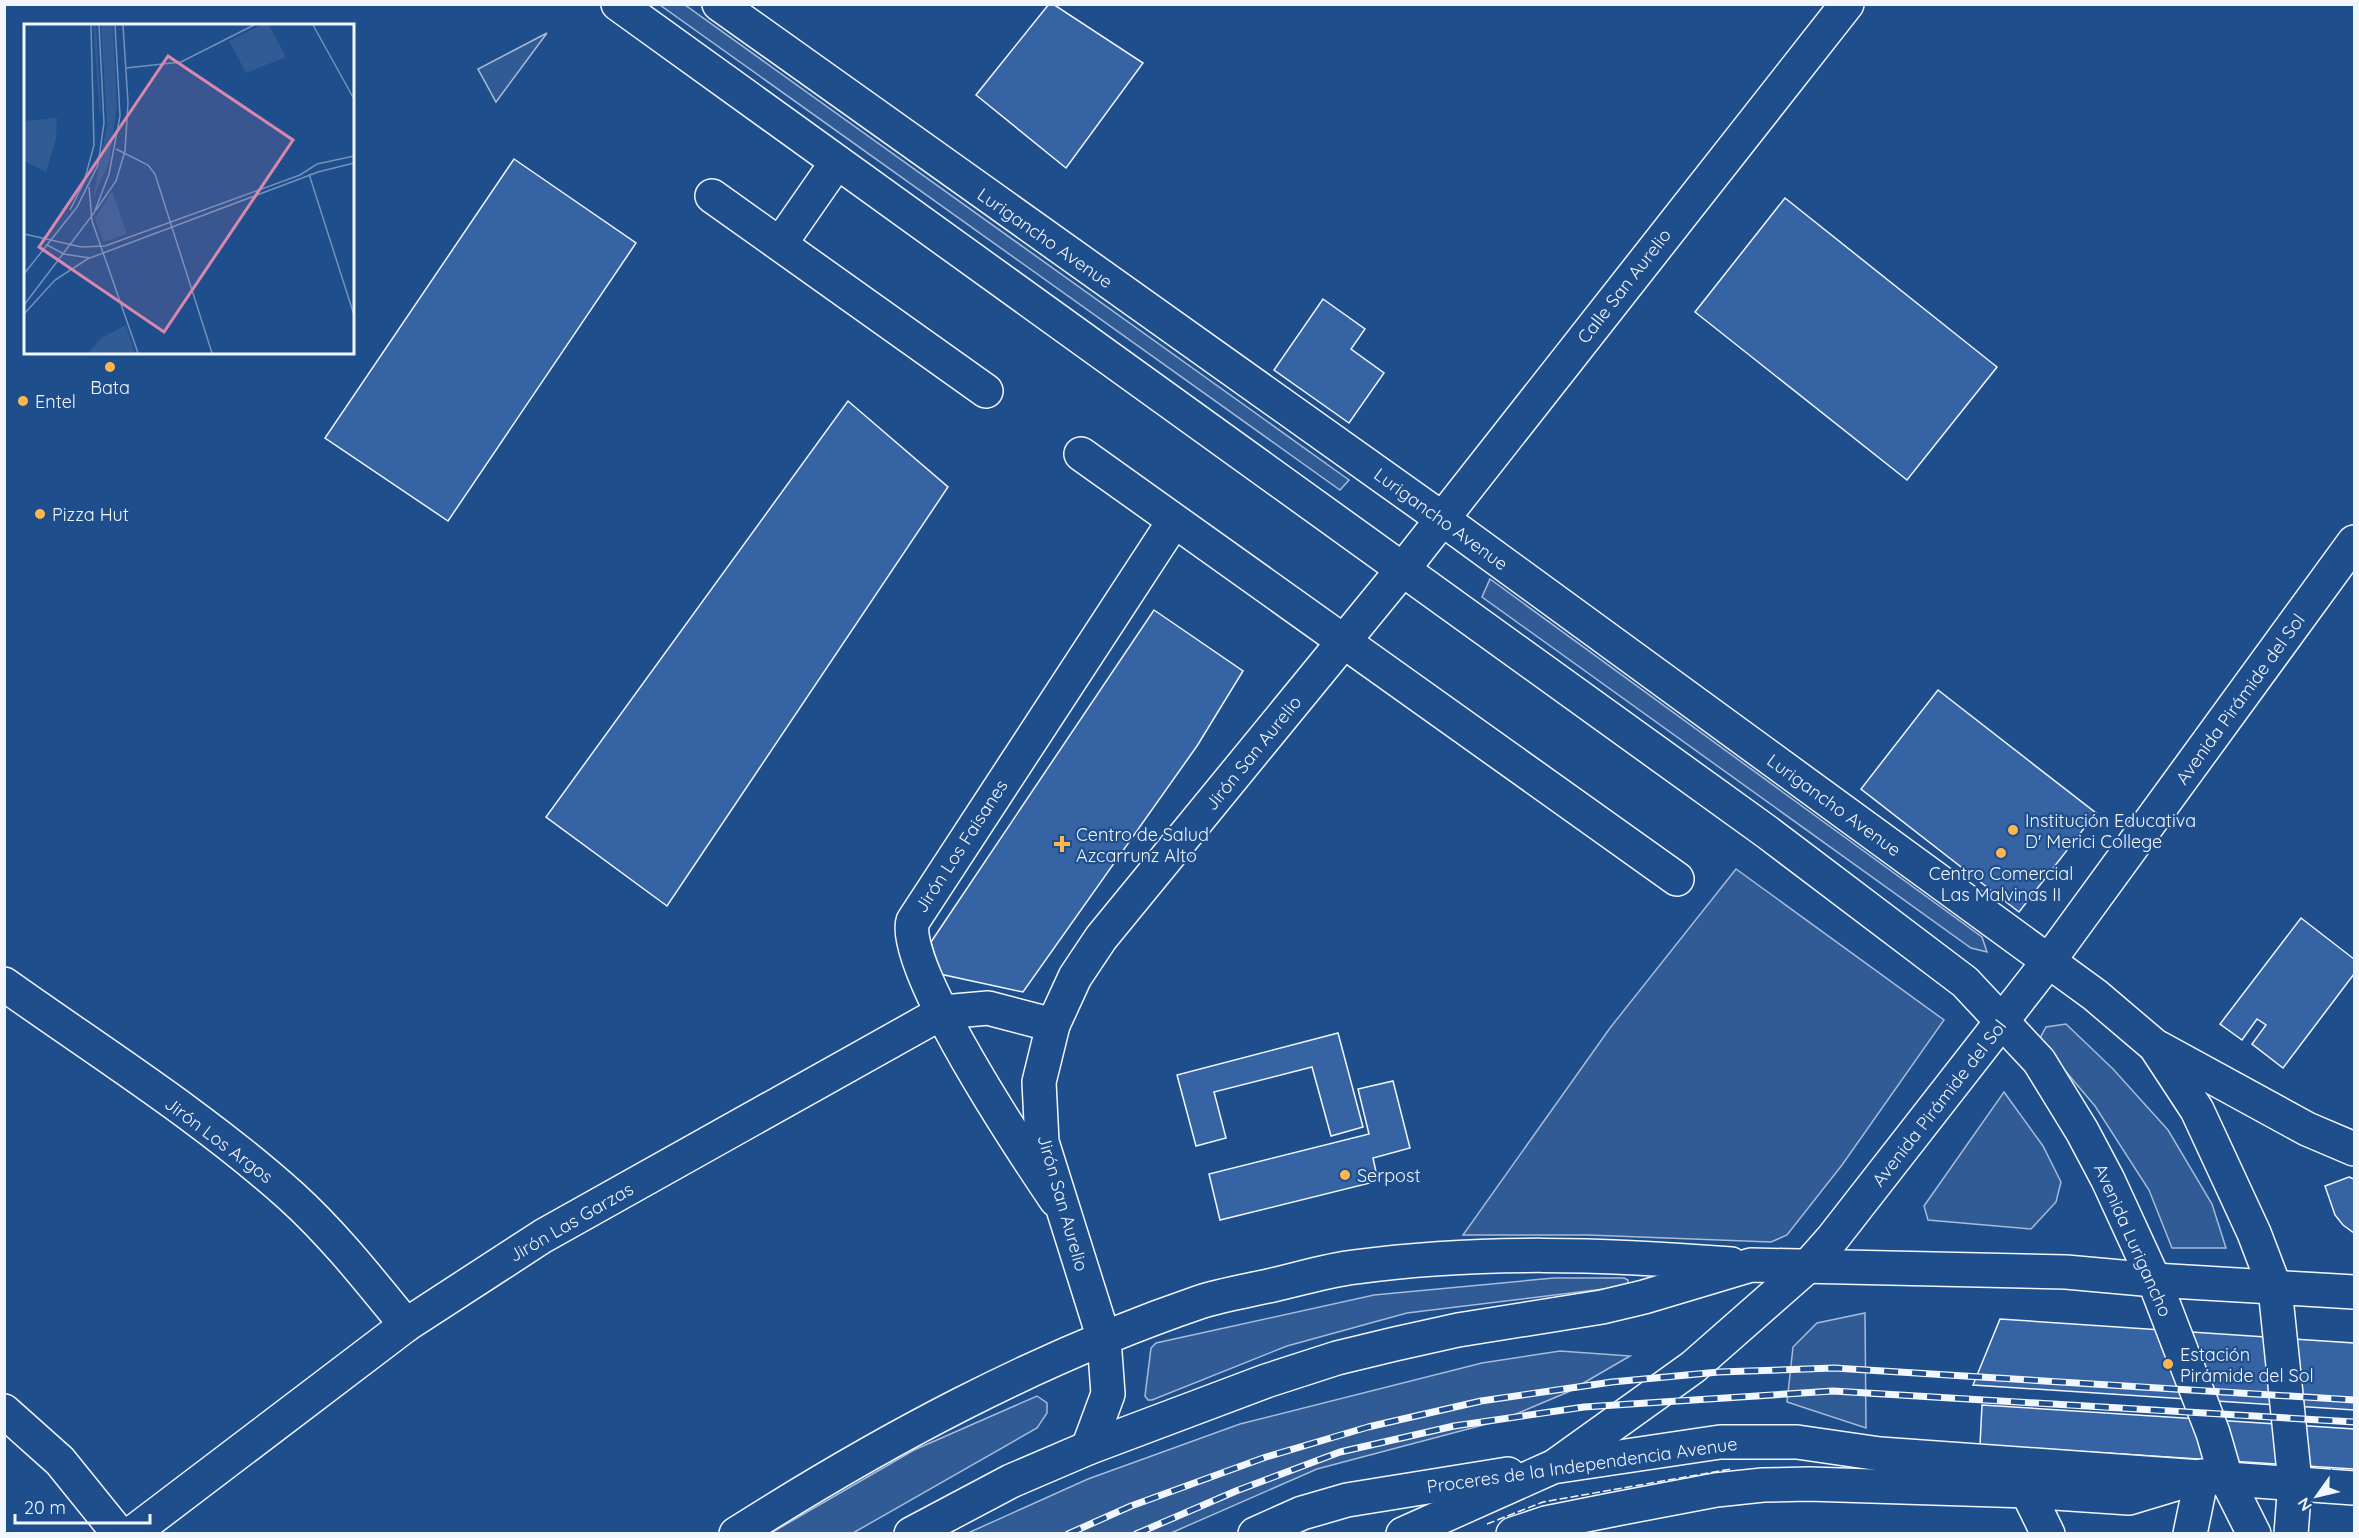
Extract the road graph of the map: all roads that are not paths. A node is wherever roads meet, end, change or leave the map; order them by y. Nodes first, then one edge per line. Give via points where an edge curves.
1 (618, 4) edge
2 (719, 4) edge
3 (1847, 4) edge
4 (837, 162) junction
5 (712, 196) dead end
6 (780, 244) junction
7 (986, 391) dead end
8 (1081, 454) dead end
9 (1441, 518) junction
10 (1174, 521) junction
11 (2355, 542) edge
12 (1403, 569) junction
13 (1344, 642) junction
14 (1677, 879) dead end
15 (2048, 962) junction
16 (4, 984) edge
17 (943, 1012) junction
18 (2003, 1022) junction
19 (1053, 1026) junction
20 (2155, 1046) junction
21 (2355, 1149) edge
22 (1065, 1215) junction
23 (1751, 1265) junction
24 (1809, 1265) junction
25 (2154, 1280) junction
26 (2275, 1288) junction
27 (2355, 1292) edge
28 (406, 1325) junction
29 (1104, 1339) junction
30 (4, 1411) edge
31 (1088, 1448) junction
32 (1555, 1466) junction
33 (2214, 1477) junction
34 (2295, 1482) junction
35 (2355, 1488) edge
36 (2027, 1491) junction
37 (119, 1533) edge
38 (131, 1533) edge
39 (736, 1533) edge
40 (911, 1533) edge
41 (1256, 1533) edge
42 (1403, 1533) edge
43 (1513, 1533) edge
44 (2048, 1533) edge
45 (2190, 1533) edge
46 (2254, 1533) edge
47 (2291, 1533) edge

1 - 4 main road
2 - 9 main road, Lurigancho Avenue
3 - 9 main road, Calle San Aurelio
4 - 6 main road
4 - 12 main road
5 - 6 main road
6 - 7 main road
8 - 10 main road
9 - 12 main road, Calle San Aurelio
9 - 15 main road, Lurigancho Avenue
10 - 13 main road
10 - 17 main road, Jirón Los Faisanes via 913,921 910,929 917,959
11 - 15 main road, Avenida Pirámide del Sol
12 - 13 main road, Jirón San Aurelio
12 - 18 main road via 1767,832 1965,982
13 - 14 main road
13 - 19 main road, Jirón San Aurelio via 1101,938 1075,977
15 - 18 main road, Avenida Pirámide del Sol
15 - 20 main road, Lurigancho Avenue via 2095,995
16 - 28 main road, Jirón Los Argos via 235,1149 292,1198 362,1270
17 - 19 main road, Jirón Las Garzas via 988,1008
17 - 22 main road, Jirón Los Faisanes via 997,1110
17 - 28 main road, Jirón Las Garzas via 543,1236
18 - 24 main road, Avenida Pirámide del Sol
18 - 25 main road, Avenida Lurigancho via 2038,1061 2082,1131
19 - 22 main road, Jirón San Aurelio via 1039,1082 1042,1142
20 - 21 main road via 2307,1129
20 - 26 main road via 2217,1148
22 - 29 main road, Jirón San Aurelio
23 - 24 main road
23 - 29 main road via 1624,1256 1516,1255 1353,1267 1202,1301
23 - 31 main road via 1634,1300 1458,1330 1337,1358
24 - 25 main road via 2066,1272
24 - 32 main road, Avenida Pirámide del Sol via 1693,1367
25 - 26 main road
25 - 33 main road, Avenida Lurigancho via 2213,1433
26 - 27 main road
26 - 34 main road
28 - 38 main road, Jirón Las Garzas
29 - 31 main road, Jirón San Aurelio via 1108,1394
29 - 39 main road via 1048,1361 943,1414
30 - 37 main road via 60,1461
31 - 40 main road via 1011,1481
32 - 33 main road, Proceres de la Independencia Avenue via 1720,1442 1797,1442 1880,1454
32 - 41 main road, Proceres de la Independencia Avenue via 1347,1500
32 - 42 main road, Avenida Pirámide del Sol
33 - 34 main road, Proceres de la Independencia Avenue
33 - 36 main road, Proceres de la Independencia Avenue via 2129,1498
33 - 45 main road
33 - 46 main road, Avenida Lurigancho
34 - 35 main road, Proceres de la Independencia Avenue
34 - 47 main road
36 - 43 main road, Proceres de la Independencia Avenue via 1763,1485 1716,1490
36 - 44 main road

